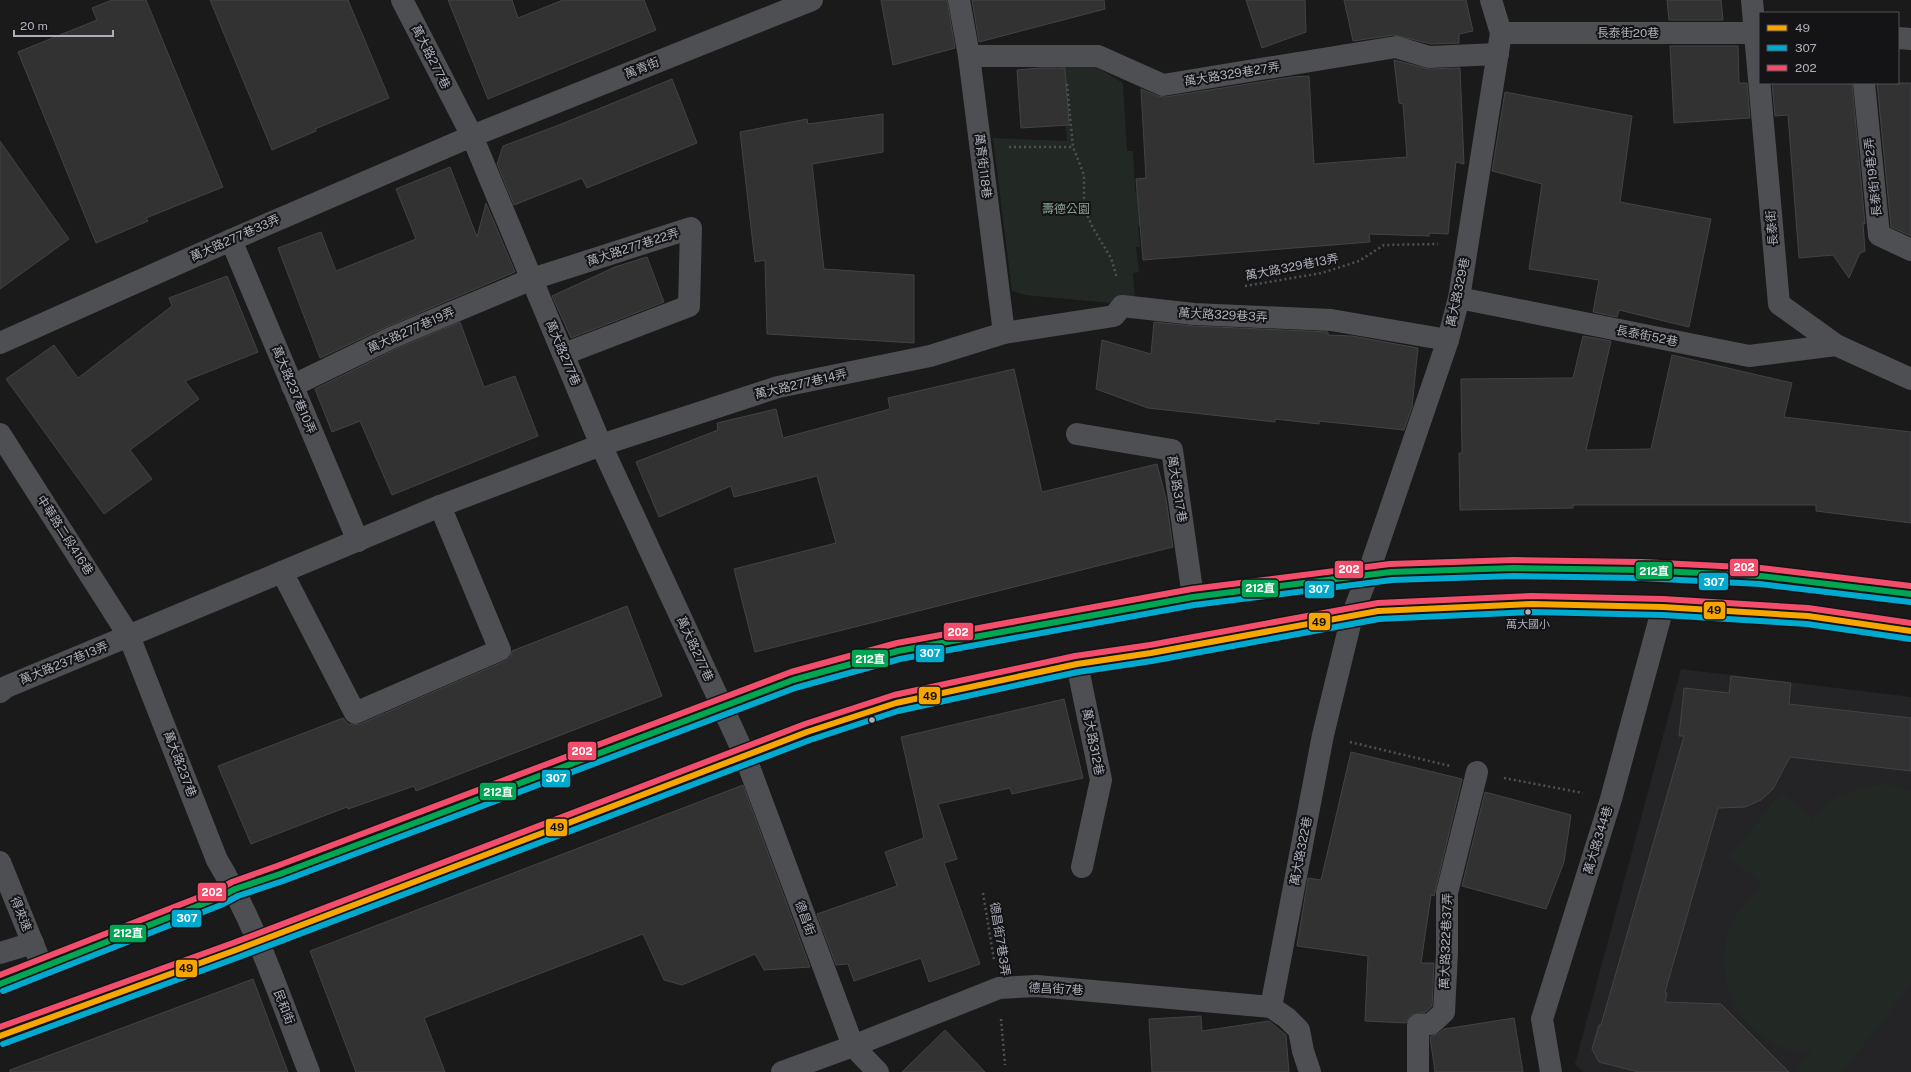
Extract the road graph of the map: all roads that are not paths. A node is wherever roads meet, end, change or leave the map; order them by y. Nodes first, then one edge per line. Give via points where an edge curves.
1 (402, 0) edge
2 (812, 0) edge
3 (959, 0) edge
4 (1491, 0) edge
5 (1752, 0) edge
6 (1758, 33) edge
7 (1899, 38) edge
8 (1911, 39) edge
9 (1500, 44) junction
10 (1759, 46) edge
11 (969, 56) junction
12 (1762, 84) edge
13 (1864, 84) edge
14 (472, 136) junction
15 (231, 240) junction
16 (1911, 250) edge
17 (532, 279) junction
18 (1459, 298) junction
19 (1004, 333) junction
20 (1448, 340) junction
21 (0, 343) edge
22 (1836, 345) junction
23 (564, 354) junction
24 (1911, 379) edge
25 (292, 386) junction
26 (0, 434) edge
27 (1077, 434) dead end
28 (601, 445) junction
29 (440, 506) junction
30 (358, 541) junction
31 (282, 572) junction
32 (1368, 574) junction
33 (1911, 594) edge
34 (1193, 598) junction
35 (1662, 607) junction
36 (1352, 616) junction
37 (1911, 631) edge
38 (129, 636) junction
39 (1077, 664) junction
40 (0, 692) edge
41 (722, 707) junction
42 (745, 756) junction
43 (1477, 772) dead end
44 (0, 862) edge
45 (1082, 867) dead end
46 (235, 889) junction
47 (258, 942) junction
48 (33, 944) junction
49 (0, 953) edge
50 (42, 966) junction
51 (0, 984) edge
52 (1271, 1007) junction
53 (0, 1036) edge
54 (853, 1046) junction
55 (309, 1072) edge
56 (782, 1072) edge
57 (878, 1072) edge
58 (1310, 1072) edge
59 (1418, 1072) edge
60 (1551, 1072) edge

1 - 14 street, 萬大路277巷
2 - 14 street, 萬青街
3 - 11 street, 萬青街118巷
4 - 9 street, 萬大路329巷
5 - 6 street, 長泰街
6 - 9 street, 長泰街20巷
6 - 10 street, 長泰街
7 - 8 street
9 - 11 street, 萬大路329巷27弄 via 1429,57 1396,47 1163,85 1098,56
9 - 18 street, 萬大路329巷
11 - 19 street, 萬青街118巷
12 - 22 street, 長泰街 via 1779,304
13 - 16 street, 長泰街19巷2弄 via 1879,235
14 - 15 street, 萬大路277巷33弄
14 - 17 street, 萬大路277巷
15 - 21 street, 萬大路277巷33弄
15 - 25 street, 萬大路237巷10弄
17 - 23 street, 萬大路277巷
17 - 23 street, 萬大路277巷22弄 via 691,228 690,306
17 - 25 street, 萬大路277巷19弄 via 391,338
18 - 20 street, 萬大路329巷
18 - 22 street, 長泰街52巷 via 1749,356
19 - 20 street, 萬大路329巷3弄 via 1114,316 1122,306 1194,314 1331,320
19 - 28 street, 萬大路277巷14弄 via 930,356 778,387
20 - 32 street, 萬大路329巷
22 - 24 street, 長泰街
23 - 28 street, 萬大路277巷
25 - 30 street, 萬大路237巷10弄
26 - 38 street, 中華路二段416巷
27 - 34 street, 萬大路317巷 via 1172,450
28 - 29 street
28 - 41 street, 萬大路277巷
29 - 30 street
29 - 31 street via 500,650 355,713
30 - 31 street
31 - 38 street
32 - 33 main road via 1514,568 1641,570 1761,576
32 - 34 main road
32 - 36 street, 萬大路329巷
34 - 41 main road via 898,651 793,680
35 - 36 main road via 1532,604 1378,611
35 - 37 main road via 1808,616
35 - 60 street, 萬大路344巷 via 1611,799 1542,1019
36 - 39 main road
36 - 52 street, 萬大路322巷 via 1323,735
38 - 40 street, 萬大路237巷13弄 via 6,687
38 - 46 street, 萬大路237巷 via 217,860
39 - 42 main road via 896,703 807,732
39 - 45 street, 萬大路312巷 via 1101,780
41 - 42 street, 萬大路277巷
41 - 46 main road
42 - 47 main road
42 - 54 street, 德昌街
43 - 59 street, 萬大路322巷37弄 via 1447,893 1444,1012 1431,1024 1418,1025
44 - 48 street, 得來速
46 - 47 street, 萬大路237巷
46 - 50 main road via 218,898
47 - 53 main road
47 - 55 street, 民和街
48 - 49 street, 得來速
48 - 50 street, 得來速
50 - 51 main road
52 - 54 street, 德昌街7巷 via 1037,986 999,988
52 - 58 street via 1299,1030
54 - 56 street, 德昌街7巷
54 - 57 street, 德昌街

